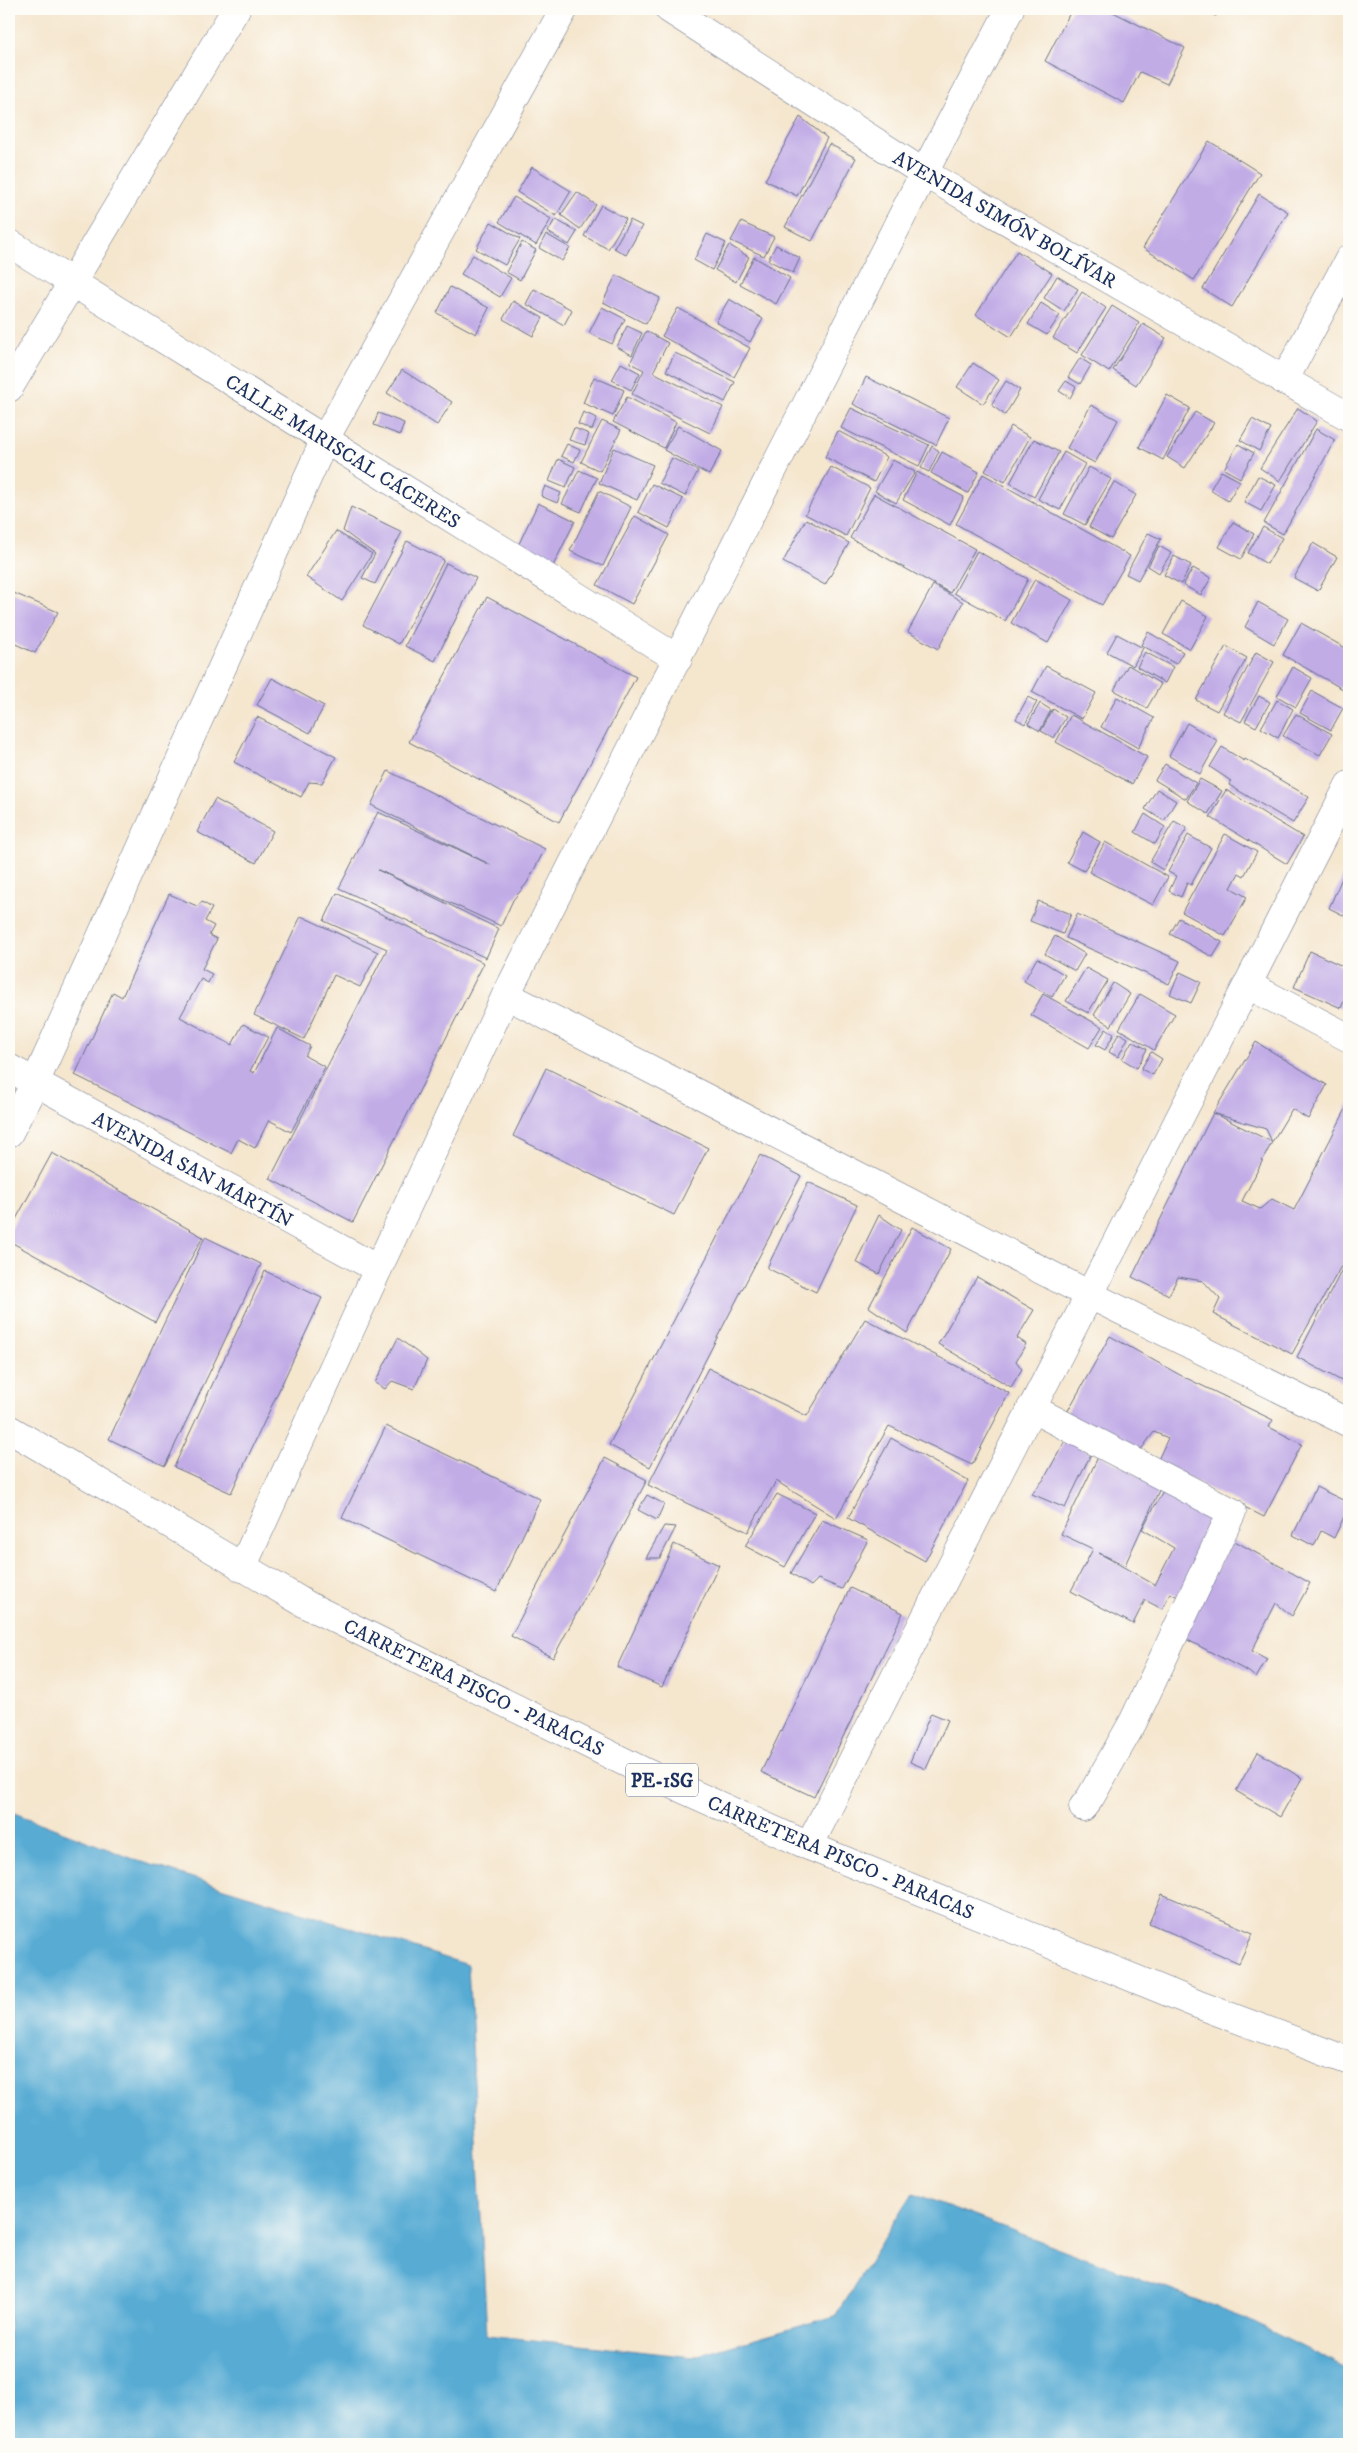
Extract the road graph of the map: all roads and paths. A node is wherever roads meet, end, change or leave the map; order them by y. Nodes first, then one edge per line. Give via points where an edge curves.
1 (236, 9) edge
2 (564, 9) edge
3 (669, 9) edge
4 (1010, 9) edge
5 (924, 173) junction
6 (9, 243) edge
7 (1349, 259) edge
8 (73, 283) junction
9 (1284, 381) junction
10 (9, 388) edge
11 (1349, 417) edge
12 (325, 440) junction
13 (678, 659) junction
14 (1349, 784) edge
15 (1248, 985) junction
16 (506, 995) junction
17 (1349, 1038) edge
18 (9, 1068) edge
19 (35, 1083) junction
20 (9, 1133) edge
21 (378, 1269) junction
22 (1090, 1295) junction
23 (1032, 1408) junction
24 (1349, 1423) edge
25 (9, 1429) edge
26 (242, 1568) junction
27 (1083, 1807) dead end
28 (809, 1846) junction
29 (1349, 2061) edge

1 - 8 street
2 - 12 street
3 - 5 street, AVENIDA SIMÓN BOLÍVAR
4 - 5 street
5 - 9 street, AVENIDA SIMÓN BOLÍVAR
5 - 13 street
6 - 8 street, CALLE MARISCAL CÁCERES
7 - 9 street
8 - 10 street
8 - 12 street, CALLE MARISCAL CÁCERES
9 - 11 street, AVENIDA SIMÓN BOLÍVAR
12 - 13 street, CALLE MARISCAL CÁCERES
12 - 19 street
13 - 16 street
14 - 15 street
15 - 17 street
15 - 22 street
16 - 21 street
16 - 22 street
18 - 19 street, AVENIDA SAN MARTÍN
19 - 20 street
19 - 21 street, AVENIDA SAN MARTÍN
21 - 26 street
22 - 23 street
22 - 24 street
23 - 27 street via 1232,1512 1133,1722
23 - 28 street
25 - 26 street, CARRETERA PISCO - PARACAS / PE-1SG
26 - 28 street, CARRETERA PISCO - PARACAS / PE-1SG via 309,1606 647,1773
28 - 29 street, CARRETERA PISCO - PARACAS / PE-1SG via 1197,2004

